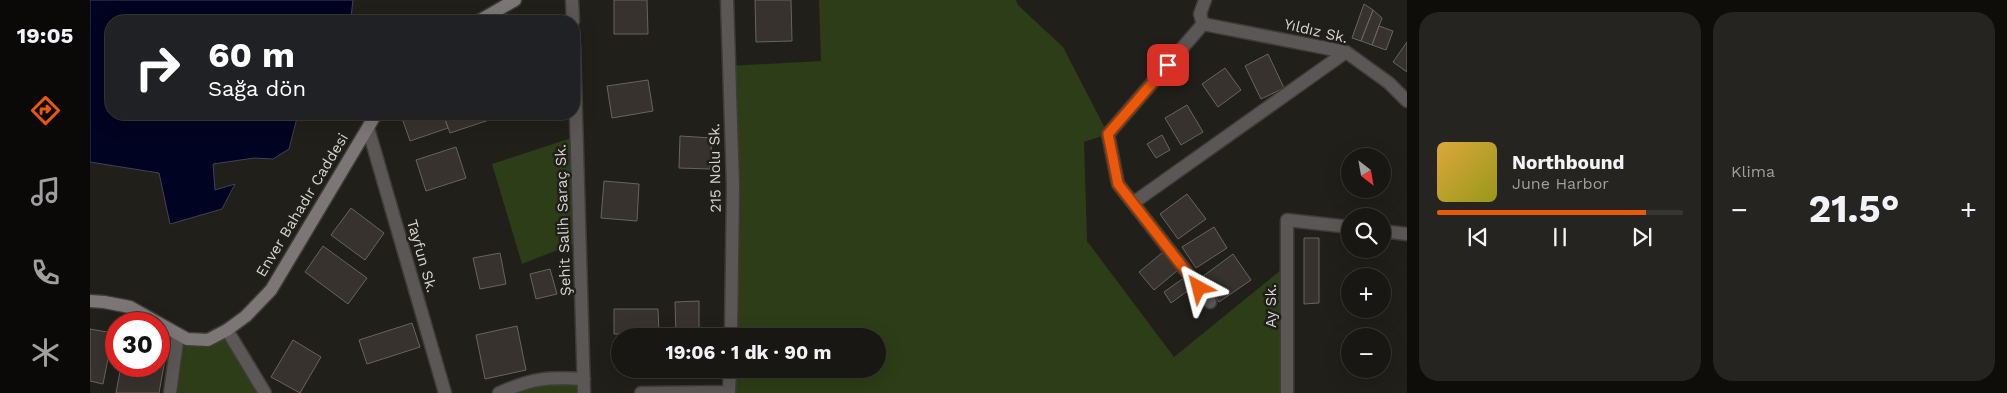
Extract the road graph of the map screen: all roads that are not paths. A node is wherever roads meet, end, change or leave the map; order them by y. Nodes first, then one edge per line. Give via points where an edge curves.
1 (515, 0) edge
2 (572, 0) edge
3 (727, 0) edge
4 (1205, 0) edge
5 (489, 15) edge
6 (573, 15) edge
7 (1203, 24) junction
8 (1346, 52) junction
9 (1407, 101) edge
10 (373, 120) edge
11 (576, 120) edge
12 (368, 128) junction
13 (1133, 203) junction
14 (1341, 226) edge
15 (1391, 232) edge
16 (1407, 234) edge
17 (90, 301) edge
18 (1210, 302) dead end
19 (731, 328) edge
20 (227, 330) junction
21 (178, 334) junction
22 (730, 378) edge
23 (584, 379) junction
24 (729, 392) edge
25 (170, 393) edge
26 (265, 393) edge
27 (445, 393) edge
28 (499, 393) edge
29 (584, 393) edge
30 (641, 393) edge
31 (1286, 393) edge

1 - 5 main road
2 - 6 street
3 - 19 street, 215 Nolu Sk. via 733,186
4 - 7 street via 1200,14
7 - 8 street, Yıldız Sk.
7 - 13 street via 1108,134 1118,184
8 - 9 street, Yıldız Sk. via 1389,83
8 - 13 street
10 - 12 main road, Enver Bahadır Caddesi
11 - 23 street, Şehit Salih Saraç Sk.
12 - 20 main road, Enver Bahadır Caddesi via 271,290
12 - 27 street, Tayfun Sk.
13 - 18 street
14 - 31 street, Ay Sk. via 1287,220
15 - 16 street
17 - 21 main road, Enver Bahadır Caddesi via 130,307
20 - 21 main road, Enver Bahadır Caddesi via 208,340 187,339
20 - 26 street
21 - 25 street
22 - 24 street
23 - 28 street via 546,377
23 - 29 street, Şehit Salih Saraç Sk.
24 - 30 street

